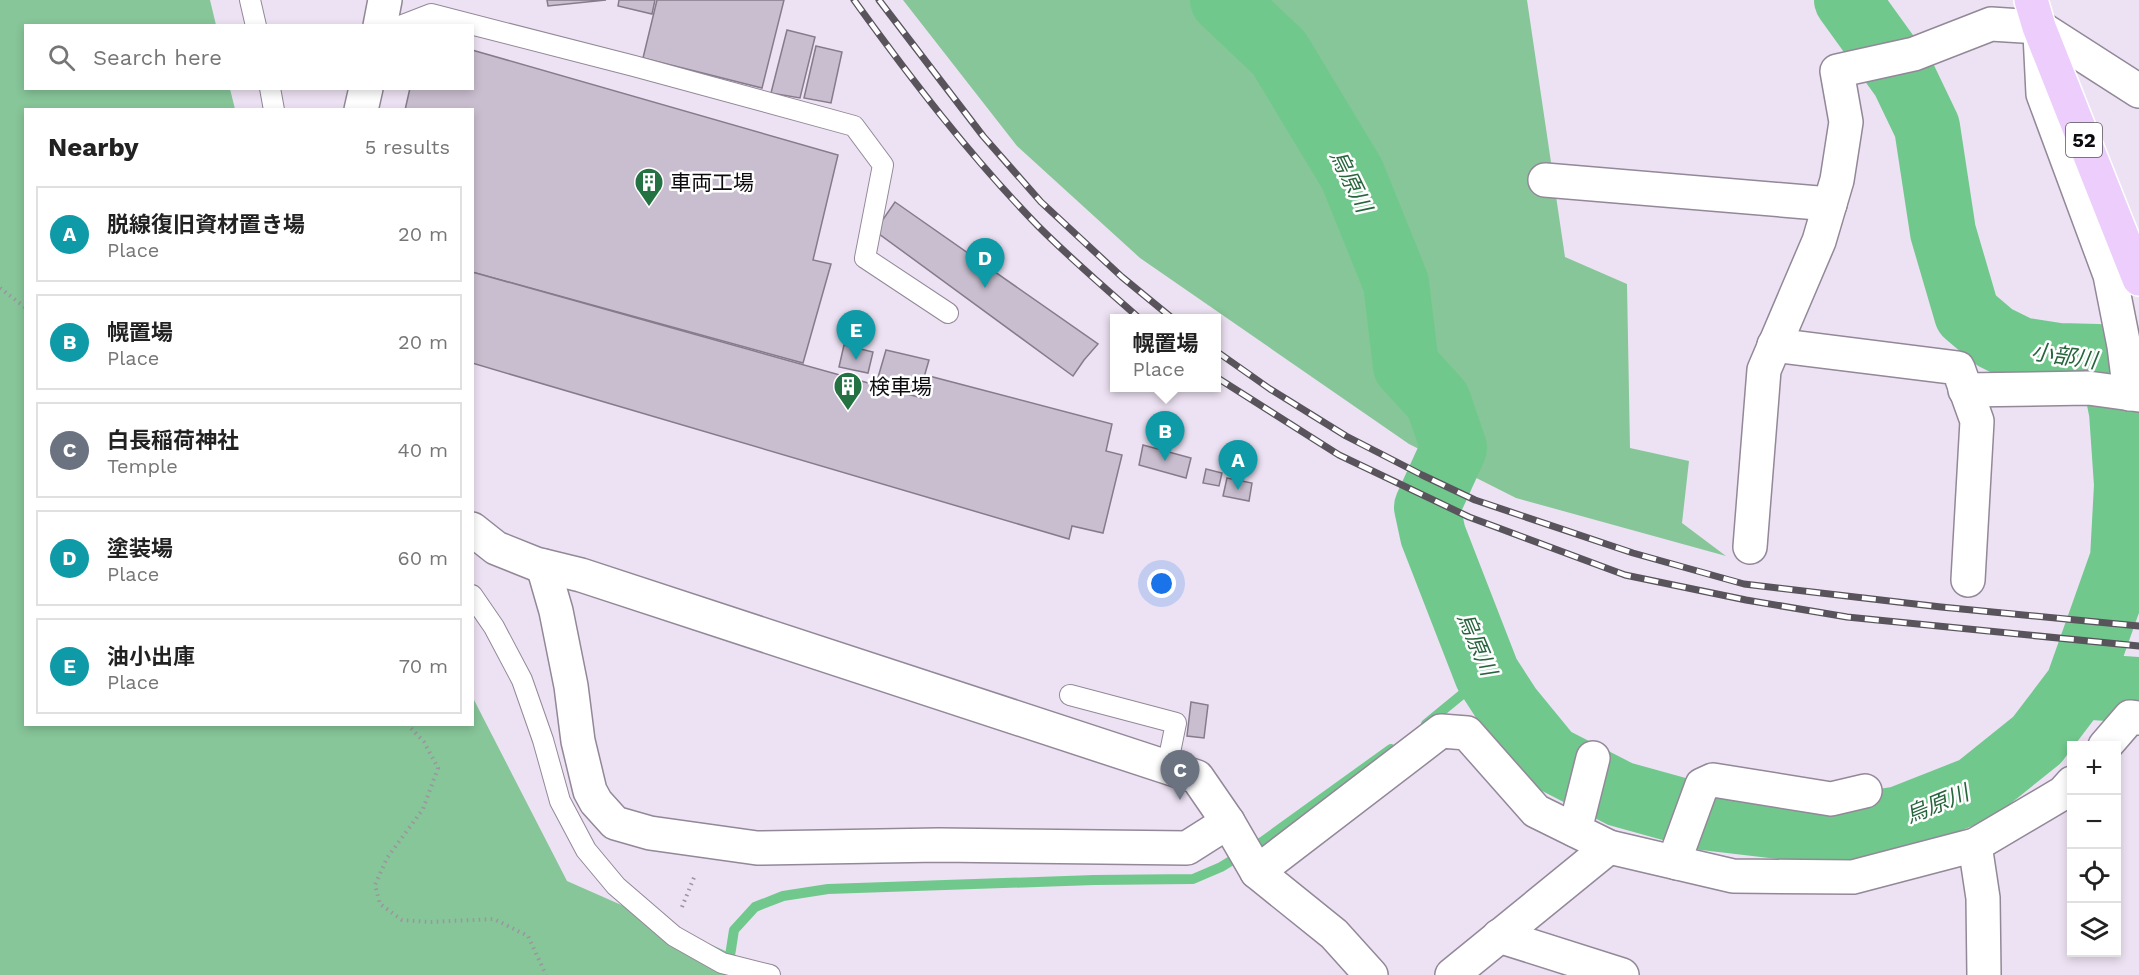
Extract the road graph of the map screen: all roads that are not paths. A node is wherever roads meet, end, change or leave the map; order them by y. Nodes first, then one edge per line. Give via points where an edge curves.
1 (250, 0) edge
2 (385, 0) edge
3 (2035, 13) edge
4 (256, 24) edge
5 (380, 24) edge
6 (406, 24) edge
7 (467, 24) edge
8 (474, 26) edge
9 (270, 90) edge
10 (366, 90) edge
11 (2139, 91) edge
12 (274, 108) edge
13 (361, 108) edge
14 (1545, 180) dead end
15 (1830, 204) junction
16 (2139, 279) edge
17 (948, 313) dead end
18 (1774, 345) junction
19 (1965, 390) junction
20 (2136, 395) edge
21 (474, 531) edge
22 (1750, 547) dead end
23 (543, 566) junction
24 (1968, 580) dead end
25 (474, 599) edge
26 (1070, 695) dead end
27 (2139, 718) edge
28 (2109, 741) edge
29 (1593, 758) dead end
30 (1167, 767) junction
31 (2067, 789) edge
32 (1865, 791) dead end
33 (1228, 822) junction
34 (1577, 824) junction
35 (1975, 845) junction
36 (1609, 847) junction
37 (1678, 856) junction
38 (1257, 872) junction
39 (1499, 936) junction
40 (770, 975) edge
41 (1371, 975) edge
42 (1452, 975) edge
43 (1622, 975) edge
44 (1984, 975) edge

1 - 4 lane
2 - 5 street
3 - 11 street
3 - 15 street via 1991,24 1914,54 1837,71 1846,122
3 - 16 main road, 52
3 - 20 street via 2043,94 2110,275
6 - 7 lane via 431,15
8 - 17 lane via 854,126 883,165 865,258
9 - 12 lane
10 - 13 street
14 - 15 street
15 - 18 street via 1819,241
18 - 19 street via 1958,368
18 - 22 street via 1764,370
19 - 20 street via 2088,388
19 - 24 street via 1977,421
21 - 23 street via 496,548
23 - 30 street
23 - 33 street via 558,621 590,791 615,823 650,833 758,848 1187,848
25 - 40 lane via 522,680 560,801 586,850 616,886 674,936 722,963
26 - 30 lane via 1176,723
27 - 28 street via 2130,717
29 - 34 street
30 - 33 street via 1197,777
31 - 35 street
32 - 37 street via 1831,799 1713,780 1702,784
33 - 38 street
34 - 36 street
34 - 38 street via 1536,811 1467,733 1440,731
35 - 37 street via 1853,877 1733,876
35 - 44 street via 1983,898
36 - 37 street
36 - 39 street
38 - 41 street via 1334,934
39 - 42 street
39 - 43 street

